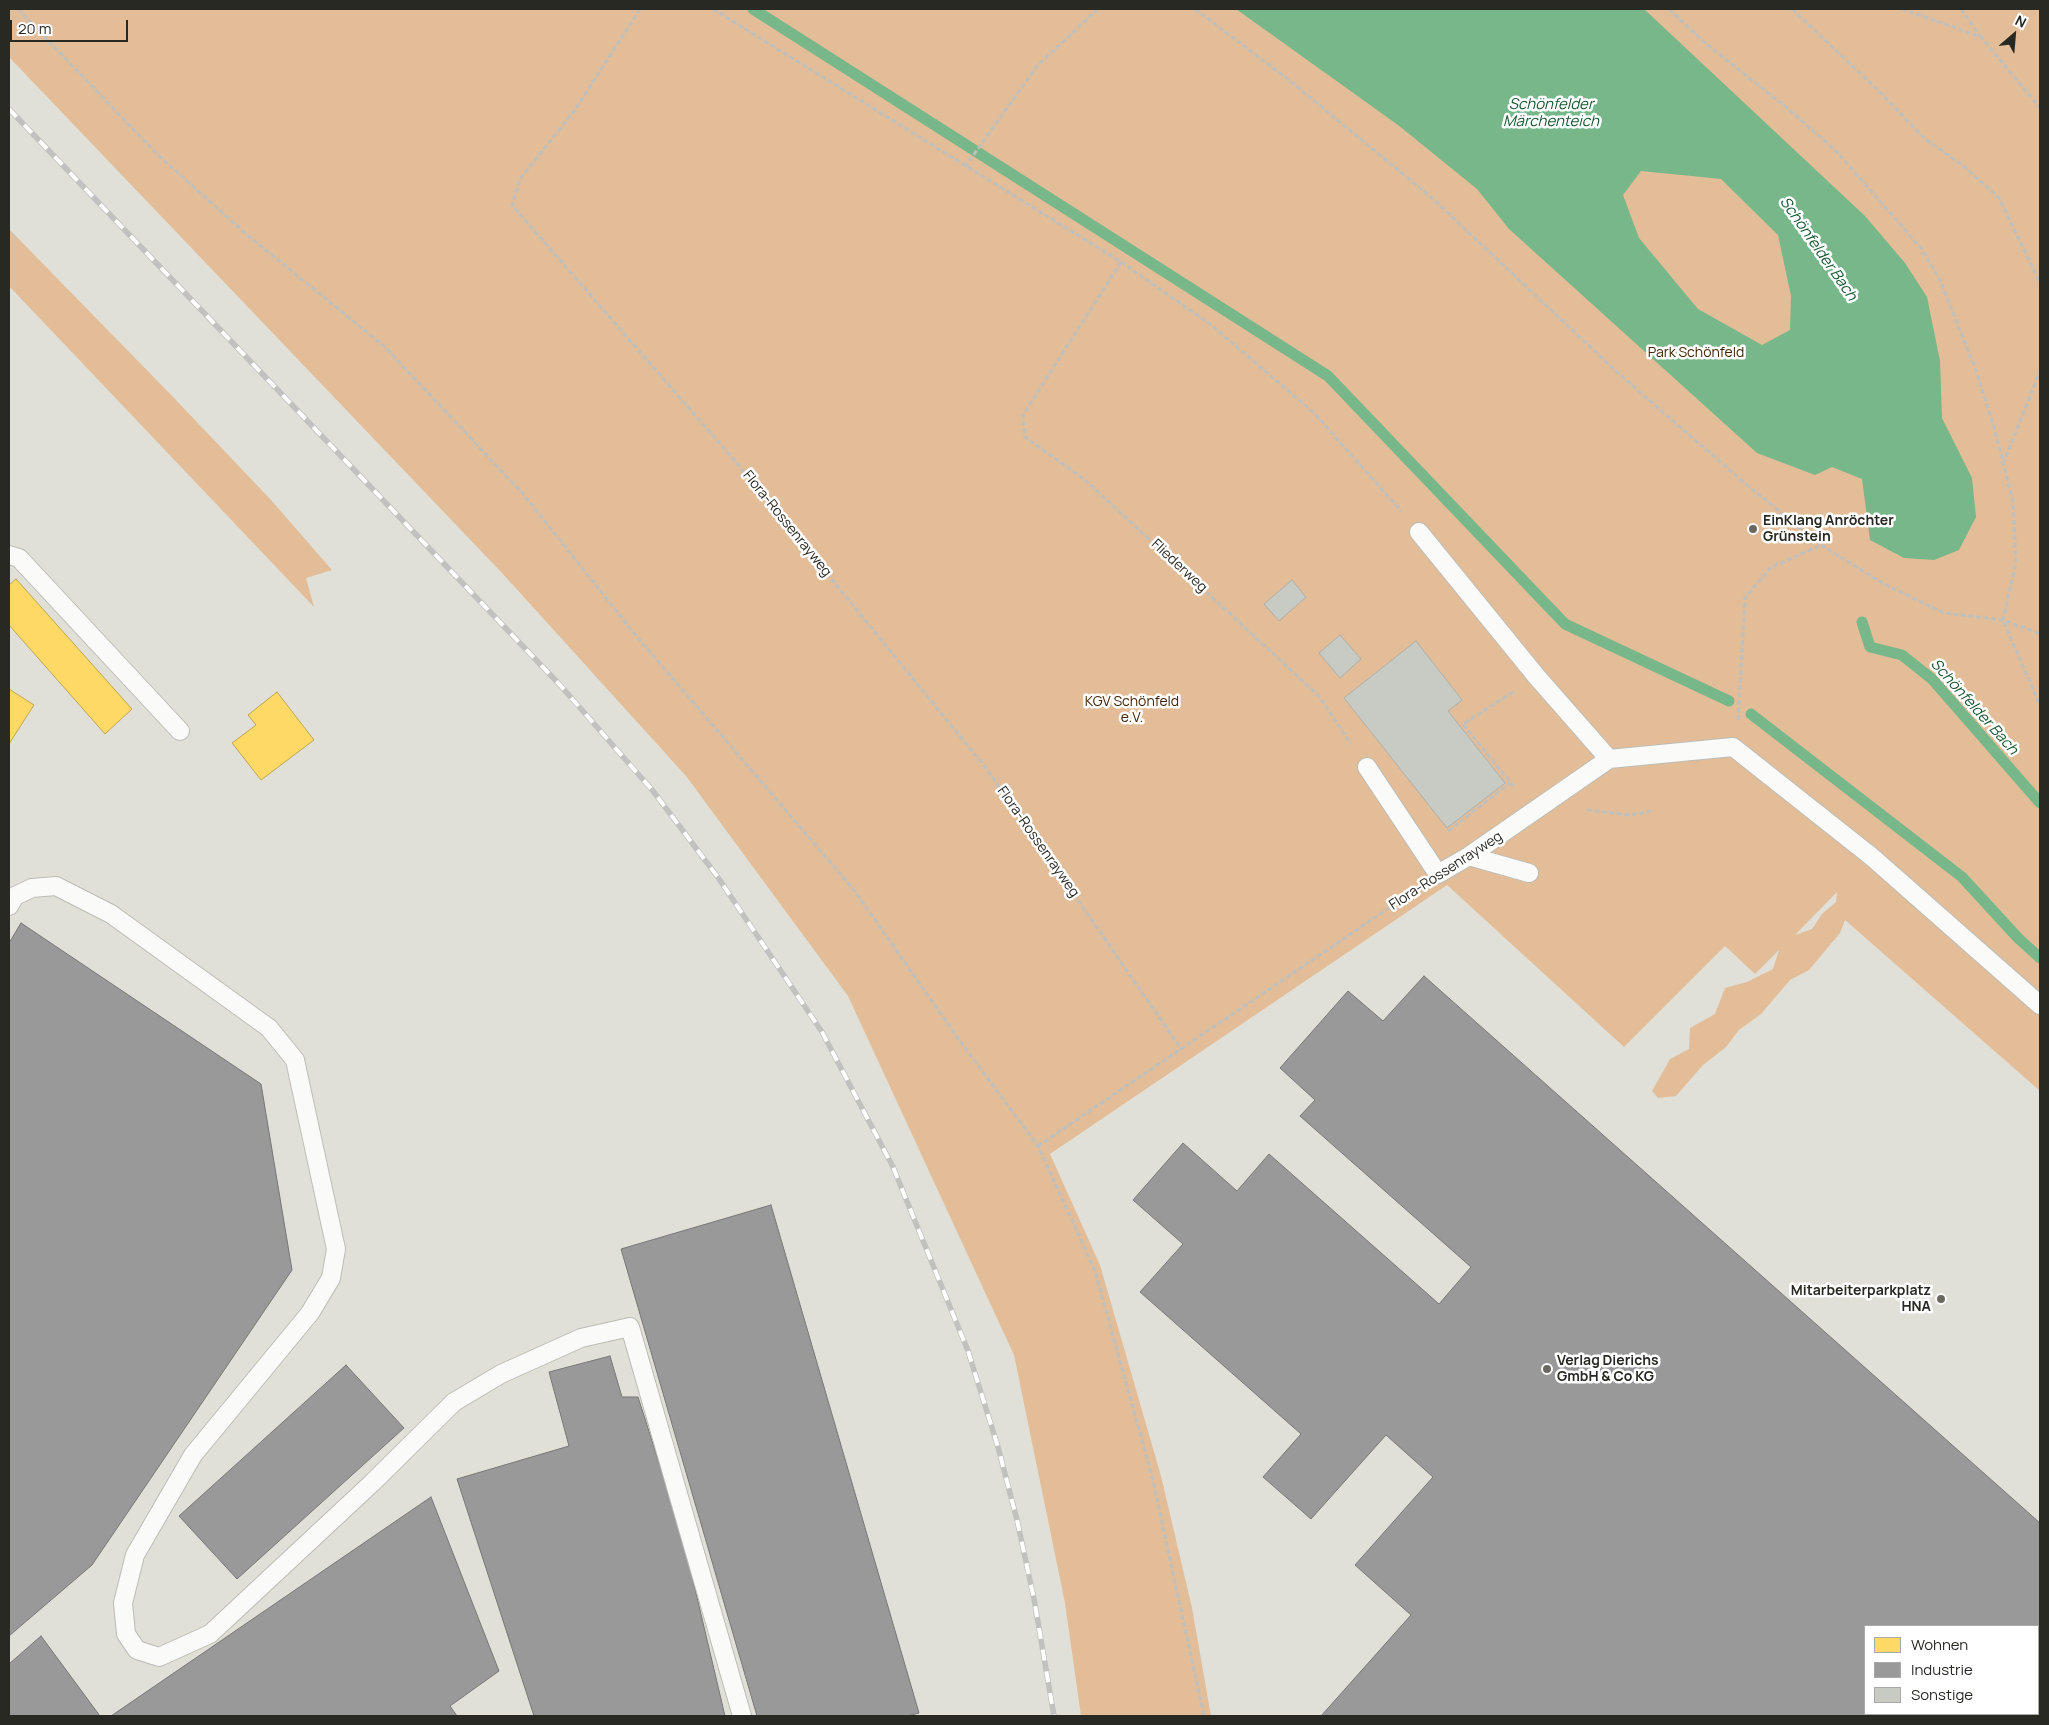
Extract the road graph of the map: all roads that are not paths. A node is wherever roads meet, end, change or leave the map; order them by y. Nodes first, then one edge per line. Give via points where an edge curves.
1 (1419, 532) road end
2 (9, 555) edge
3 (180, 731) dead end
4 (1609, 759) junction
5 (1367, 767) road end
6 (1469, 856) junction
7 (1529, 873) dead end
8 (9, 906) edge
9 (2040, 1005) edge
10 (742, 1716) edge

1 - 4 lane via 1537,677
2 - 3 lane via 19,558
4 - 6 lane, Flora-Rossenrayweg
4 - 9 lane via 1733,747 1872,857
5 - 6 lane, Flora-Rossenrayweg via 1438,874
6 - 7 lane
8 - 10 lane via 15,896 32,888 56,886 111,914 269,1028 296,1060 336,1249 331,1278 310,1313 193,1455 135,1555 123,1603 126,1634 137,1650 159,1657 210,1634 454,1402 502,1374 581,1338 630,1327

